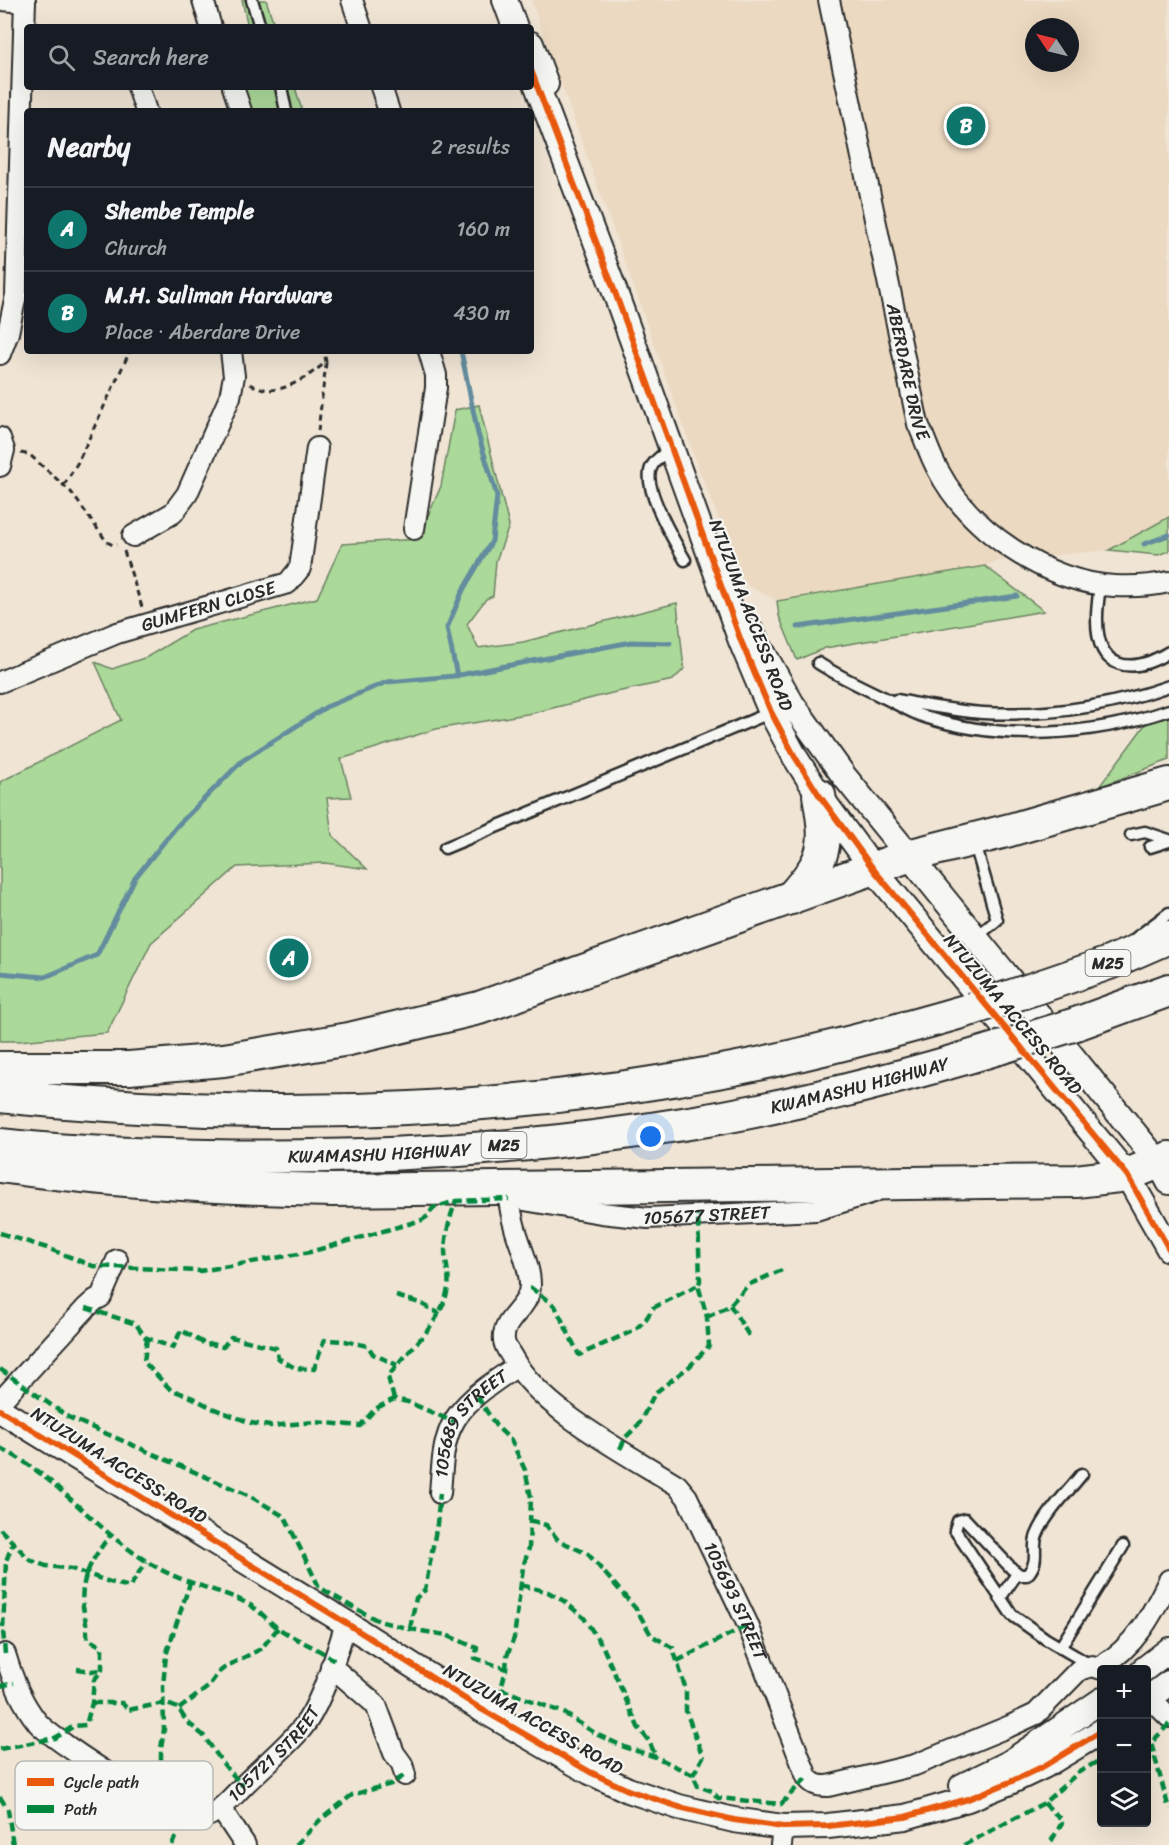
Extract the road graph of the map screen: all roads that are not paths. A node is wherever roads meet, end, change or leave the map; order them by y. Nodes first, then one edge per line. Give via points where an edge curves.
1 (2, 0) edge
2 (203, 0) edge
3 (252, 0) edge
4 (352, 0) edge
5 (505, 0) edge
6 (515, 0) edge
7 (829, 0) edge
8 (25, 1) edge
9 (25, 24) edge
10 (210, 24) edge
11 (259, 24) edge
12 (360, 24) edge
13 (514, 24) edge
14 (524, 24) edge
15 (534, 52) edge
16 (534, 78) edge
17 (24, 88) edge
18 (139, 90) edge
19 (234, 90) edge
20 (282, 90) edge
21 (382, 90) edge
22 (145, 108) edge
23 (240, 108) edge
24 (285, 108) edge
25 (388, 108) edge
26 (23, 174) edge
27 (0, 354) edge
28 (231, 354) edge
29 (430, 354) edge
30 (675, 445) junction
31 (317, 448) road end
32 (414, 529) dead end
33 (129, 540) road end
34 (685, 560) dead end
35 (1169, 582) edge
36 (1100, 584) junction
37 (1169, 651) edge
38 (818, 663) dead end
39 (0, 682) edge
40 (1169, 686) edge
41 (884, 698) junction
42 (781, 708) junction
43 (1169, 710) edge
44 (1169, 784) edge
45 (819, 795) junction
46 (1131, 835) dead end
47 (973, 840) junction
48 (1169, 841) edge
49 (1150, 847) dead end
50 (445, 848) dead end
51 (908, 856) junction
52 (874, 870) junction
53 (791, 898) junction
54 (1169, 913) edge
55 (1169, 937) edge
56 (975, 938) junction
57 (1109, 963) junction
58 (1169, 990) edge
59 (0, 1068) edge
60 (0, 1096) edge
61 (0, 1145) edge
62 (0, 1166) edge
63 (1166, 1168) edge
64 (1127, 1176) junction
65 (508, 1193) junction
66 (1169, 1249) edge
67 (117, 1260) dead end
68 (517, 1366) junction
69 (0, 1402) edge
70 (0, 1410) edge
71 (1082, 1474) dead end
72 (440, 1492) dead end
73 (1123, 1546) dead end
74 (1017, 1574) junction
75 (1169, 1580) edge
76 (1000, 1598) junction
77 (346, 1623) junction
78 (1060, 1648) junction
79 (1169, 1650) edge
80 (5, 1654) dead end
81 (1104, 1665) edge
82 (1150, 1665) edge
83 (331, 1666) junction
84 (1097, 1667) edge
85 (1097, 1668) edge
86 (1153, 1694) edge
87 (1097, 1703) edge
88 (1169, 1717) edge
89 (1097, 1733) edge
90 (90, 1761) edge
91 (405, 1775) dead end
92 (221, 1809) junction
93 (213, 1813) edge
94 (873, 1819) junction
95 (782, 1836) edge
96 (245, 1845) edge

1 - 8 street
2 - 10 street
3 - 11 lane
4 - 12 street
5 - 13 street
6 - 14 street
7 - 36 street, ABERDARE DRIVE via 918,424 938,471 961,505 1004,544 1072,578
8 - 9 street
15 - 30 street
16 - 30 street
17 - 26 street
18 - 22 street
19 - 23 street
20 - 24 lane
21 - 25 street
26 - 27 street via 16,294
28 - 33 street via 234,376 230,397 187,494 173,513
29 - 32 street via 436,388
30 - 34 lane via 654,462 650,477 659,513
30 - 42 street
31 - 39 street, GUMFERN CLOSE via 300,568 288,583 117,633
35 - 36 street, ABERDARE DRIVE via 1148,586
36 - 37 lane via 1097,618 1104,653 1117,664 1133,666 1152,662
38 - 41 lane
40 - 41 lane via 1099,706 1023,713 982,713
41 - 43 lane via 924,717 986,731 1029,734 1087,729
42 - 45 street, NTUZUMA ACCESS ROAD via 795,757
42 - 50 lane
42 - 51 street, NTUZUMA ACCESS ROAD via 844,776
44 - 47 main road
45 - 52 street, NTUZUMA ACCESS ROAD
45 - 53 main road via 825,832 819,863
46 - 48 lane via 1145,832
47 - 51 main road
47 - 56 lane via 997,920
48 - 49 lane
51 - 52 main road
51 - 56 street, NTUZUMA ACCESS ROAD
52 - 53 main road
52 - 64 street, NTUZUMA ACCESS ROAD
53 - 59 main road via 479,1008 349,1040 224,1060 129,1068
54 - 57 lane
55 - 57 main road, M25
56 - 63 street, NTUZUMA ACCESS ROAD
57 - 60 main road, M25, bridge via 972,1009 869,1038 732,1069 543,1097 387,1108 249,1111 163,1109
58 - 61 main road, KWAMASHU HIGHWAY / M25, bridge via 1076,1024 933,1068 771,1107 588,1138 418,1154 323,1157 149,1155
62 - 65 main road via 66,1176 211,1187
63 - 64 main road
64 - 65 main road via 1076,1181
64 - 66 street, NTUZUMA ACCESS ROAD
65 - 68 street, 105693 STREET via 530,1287 527,1302 511,1319 504,1335 504,1343
67 - 69 street via 101,1297 86,1308
68 - 72 street, 105689 STREET via 471,1401 454,1422 445,1450
68 - 85 street, 105693 STREET via 540,1394 567,1415 677,1485 687,1497 748,1625 807,1777 816,1785 828,1786 915,1765 1025,1720 1036,1714 1079,1670
70 - 77 street, NTUZUMA ACCESS ROAD
71 - 74 lane via 1037,1534 1037,1556 1030,1572 1024,1576
73 - 78 lane
74 - 76 lane
74 - 76 lane via 969,1522 958,1521 957,1534
75 - 81 street via 1130,1644
76 - 78 lane via 1021,1623
77 - 83 street, 105721 STREET
77 - 95 street, NTUZUMA ACCESS ROAD via 481,1709 590,1772 628,1790
78 - 84 lane
79 - 82 street
80 - 90 street, 105721 STREET via 19,1695 30,1713 55,1738
83 - 91 street via 376,1706
83 - 92 street, 105721 STREET via 302,1728
86 - 88 street
87 - 94 street, NTUZUMA ACCESS ROAD via 1008,1763 925,1802
89 - 94 street, NTUZUMA ACCESS ROAD via 1044,1766 968,1799 905,1817
92 - 93 street, 105721 STREET
92 - 96 street
94 - 95 street, NTUZUMA ACCESS ROAD

